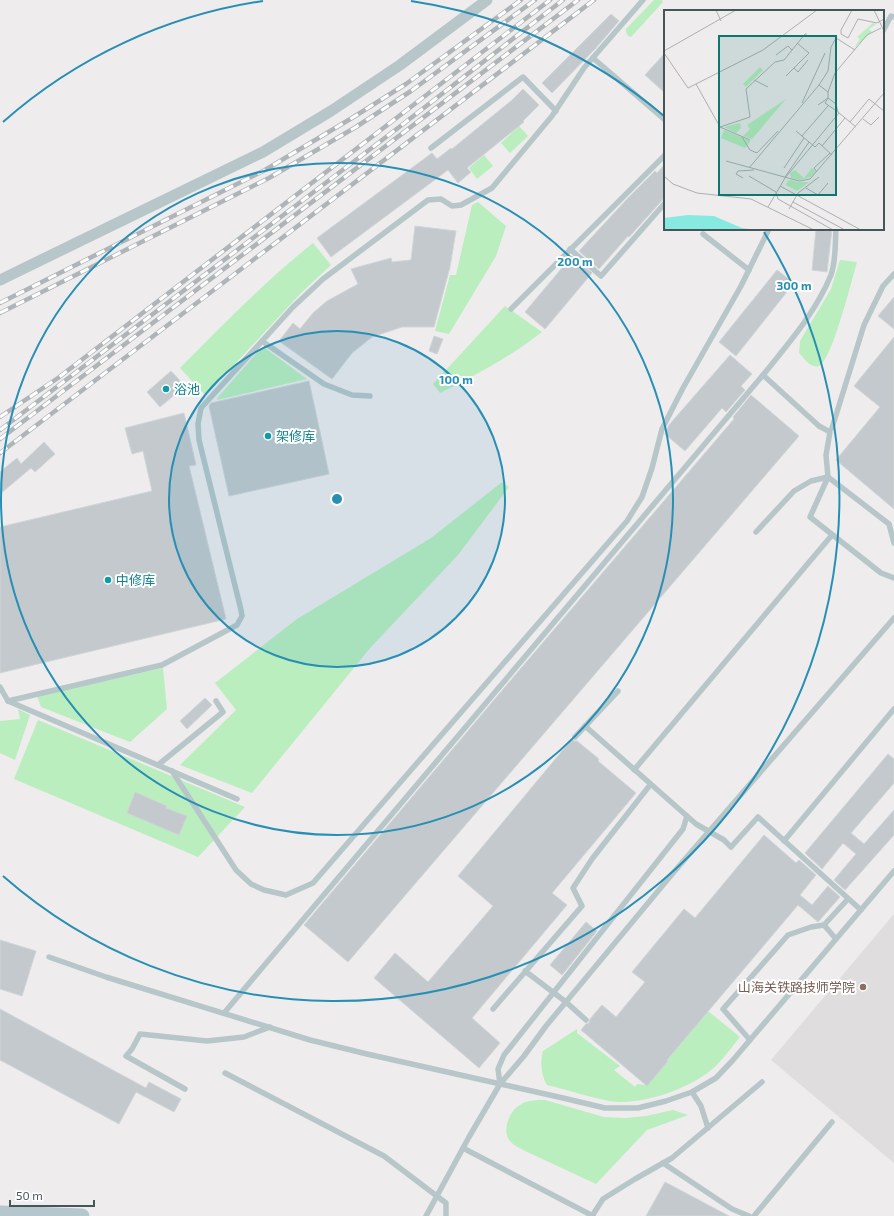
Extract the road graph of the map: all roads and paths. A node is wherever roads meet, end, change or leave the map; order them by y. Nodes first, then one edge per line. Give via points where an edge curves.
1 (487, 0) edge
2 (643, 0) edge
3 (894, 17) edge
4 (884, 29) edge
5 (593, 58) junction
6 (556, 111) junction
7 (664, 119) edge
8 (431, 148) dead end
9 (664, 156) edge
10 (664, 204) edge
11 (769, 230) edge
12 (836, 230) edge
13 (702, 234) dead end
14 (570, 249) junction
15 (749, 270) junction
16 (894, 274) edge
17 (0, 280) edge
18 (511, 308) dead end
19 (262, 341) junction
20 (764, 375) junction
21 (370, 396) dead end
22 (832, 428) dead end
23 (828, 477) junction
24 (756, 532) dead end
25 (832, 535) junction
26 (894, 543) edge
27 (894, 578) edge
28 (894, 618) edge
29 (0, 686) edge
30 (618, 691) dead end
31 (8, 701) junction
32 (216, 701) dead end
33 (894, 709) edge
34 (585, 726) junction
35 (575, 737) dead end
36 (158, 765) junction
37 (634, 770) junction
38 (172, 771) junction
39 (650, 785) junction
40 (237, 799) dead end
41 (687, 816) junction
42 (710, 832) junction
43 (784, 841) junction
44 (894, 871) edge
45 (848, 899) junction
46 (860, 910) junction
47 (824, 925) junction
48 (836, 939) junction
49 (49, 957) dead end
50 (525, 971) junction
51 (552, 993) junction
52 (566, 1002) junction
53 (493, 1009) dead end
54 (224, 1013) junction
55 (586, 1020) dead end
56 (270, 1027) junction
57 (750, 1040) junction
58 (225, 1073) dead end
59 (762, 1082) dead end
60 (500, 1084) junction
61 (185, 1089) dead end
62 (692, 1092) junction
63 (832, 1122) dead end
64 (708, 1128) junction
65 (462, 1148) junction
66 (663, 1163) junction
67 (437, 1195) junction
68 (0, 1213) edge
69 (82, 1216) edge
70 (426, 1216) edge
71 (446, 1216) edge
72 (592, 1216) edge
73 (749, 1216) edge
74 (754, 1216) edge

1 - 17 street via 400,65 263,152
2 - 5 lane
3 - 4 lane via 891,16
5 - 6 lane
5 - 7 lane
6 - 8 lane via 523,77
6 - 19 lane via 492,188 452,206 441,200 428,200 323,279
9 - 14 lane
10 - 14 lane via 601,276
11 - 15 lane
12 - 20 lane via 831,274 822,293 802,325
13 - 15 lane
14 - 18 lane
15 - 38 lane via 662,429 642,497 627,521 313,883 286,894 264,890 251,884 236,870
16 - 22 lane via 884,286 864,325
19 - 21 lane via 324,384 352,395
19 - 31 lane via 201,408 198,424 199,440 241,610 242,616 237,625 162,665
20 - 23 lane via 819,426 830,432 826,455
20 - 54 lane
23 - 24 lane via 811,481 794,491
23 - 25 lane via 810,517
23 - 26 lane via 889,524
25 - 27 lane via 881,573
25 - 37 lane
28 - 42 lane
29 - 31 lane
30 - 34 lane
31 - 36 lane
32 - 36 lane via 223,712
33 - 43 lane
34 - 35 lane
34 - 37 lane
36 - 38 lane
37 - 39 lane
38 - 40 lane
39 - 41 lane
39 - 50 lane via 592,859 574,888 582,906
41 - 42 lane
41 - 51 lane via 683,829
42 - 43 lane via 731,847 758,817
42 - 52 lane
43 - 45 lane
44 - 46 lane
45 - 46 lane
45 - 47 lane
46 - 48 lane
47 - 48 lane
47 - 57 lane via 788,935 724,1009
48 - 57 lane
49 - 54 lane
50 - 51 lane
50 - 53 lane
51 - 52 lane
51 - 60 lane via 504,1055 498,1069
52 - 55 lane
52 - 60 lane
54 - 56 lane
56 - 60 lane via 310,1040
56 - 61 lane via 244,1037 207,1041 140,1034 126,1056
57 - 62 lane via 716,1078
58 - 67 lane via 384,1156
59 - 64 lane
60 - 62 lane via 606,1108 638,1108
60 - 65 lane
62 - 64 lane via 701,1106
63 - 74 lane
64 - 66 lane
65 - 67 lane
65 - 72 lane
66 - 72 lane via 603,1199
66 - 73 lane via 732,1209
67 - 70 lane
67 - 71 lane via 446,1203
68 - 69 main road

